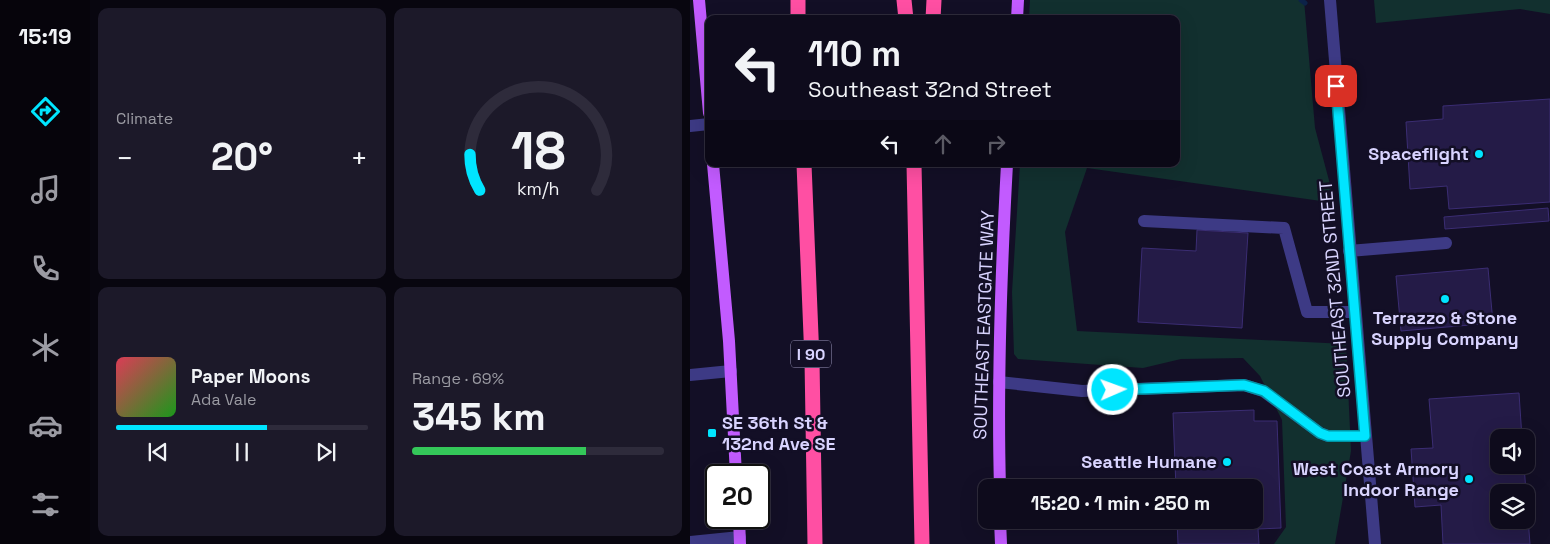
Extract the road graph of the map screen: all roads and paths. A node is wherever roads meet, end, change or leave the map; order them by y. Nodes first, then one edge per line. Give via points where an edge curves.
1 (699, 0) edge
2 (798, 0) edge
3 (904, 0) edge
4 (934, 0) edge
5 (1018, 0) edge
6 (1330, 0) edge
7 (798, 15) edge
8 (906, 15) edge
9 (933, 15) edge
10 (1017, 15) edge
11 (705, 68) edge
12 (705, 124) edge
13 (690, 126) edge
14 (713, 167) edge
15 (804, 167) edge
16 (914, 167) edge
17 (919, 167) edge
18 (1007, 167) edge
19 (914, 198) junction
20 (1144, 221) dead end
21 (1446, 243) dead end
22 (1349, 251) junction
23 (1354, 312) junction
24 (731, 371) junction
25 (690, 375) edge
26 (999, 382) junction
27 (1365, 436) junction
28 (735, 464) edge
29 (1000, 479) edge
30 (1000, 529) edge
31 (740, 540) edge
32 (690, 542) edge
33 (815, 544) edge
34 (922, 544) edge
35 (1001, 544) edge
36 (1375, 544) edge

1 - 11 main road
2 - 7 highway
3 - 8 highway
4 - 9 highway
5 - 10 main road
6 - 22 lane, SOUTHEAST 32ND STREET
12 - 13 lane
14 - 24 main road
15 - 33 highway, I 90
16 - 19 highway
17 - 19 highway
18 - 26 main road, SOUTHEAST EASTGATE WAY
19 - 34 highway
20 - 23 lane via 1284,228 1307,312
21 - 22 lane
22 - 23 lane, SOUTHEAST 32ND STREET
23 - 27 lane, SOUTHEAST 32ND STREET
24 - 25 lane
24 - 28 main road
26 - 27 lane via 1082,391 1244,385 1264,391 1320,433
26 - 29 main road, SOUTHEAST EASTGATE WAY
27 - 36 lane, SOUTHEAST 32ND STREET
30 - 35 main road
31 - 32 lane

